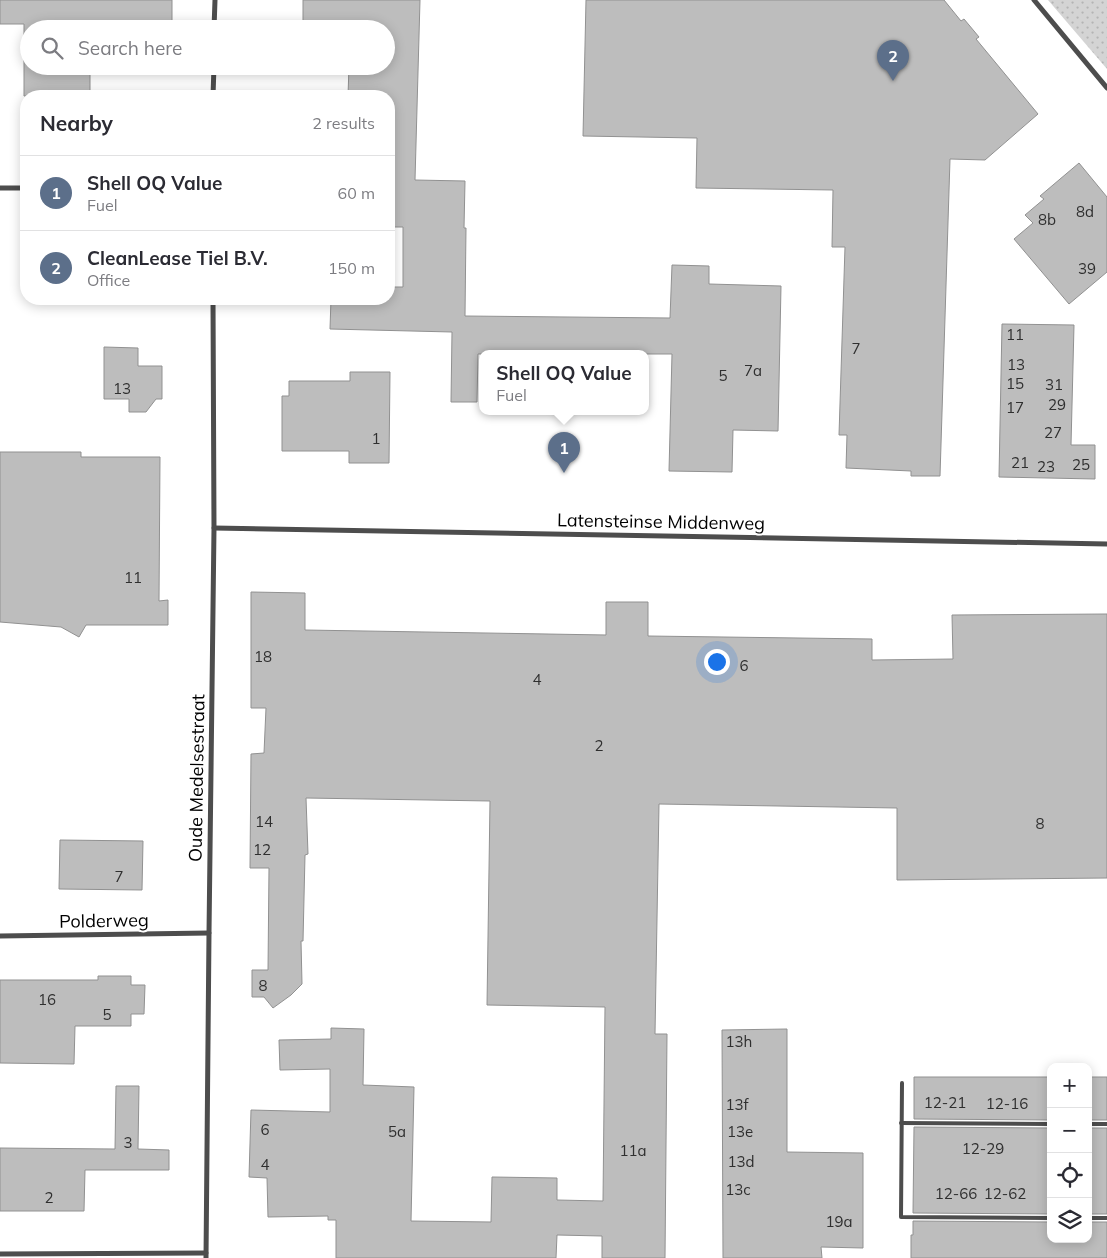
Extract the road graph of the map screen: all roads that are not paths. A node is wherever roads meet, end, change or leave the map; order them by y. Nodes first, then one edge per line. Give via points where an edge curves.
1 (215, 0) edge
2 (1034, 0) edge
3 (214, 20) edge
4 (214, 75) edge
5 (1107, 88) edge
6 (213, 90) edge
7 (0, 188) edge
8 (20, 188) edge
9 (212, 305) edge
10 (214, 528) junction
11 (1107, 544) edge
12 (208, 933) junction
13 (0, 936) edge
14 (902, 1084) dead end
15 (901, 1123) junction
16 (1047, 1124) edge
17 (1092, 1124) edge
18 (1107, 1124) edge
19 (1047, 1218) edge
20 (1092, 1218) edge
21 (1107, 1218) edge
22 (0, 1254) edge
23 (206, 1256) edge

1 - 3 street
2 - 5 street
4 - 6 street
7 - 8 street
9 - 10 street, Oude Medelsestraat
10 - 11 street, Latensteinse Middenweg
10 - 12 street, Oude Medelsestraat
12 - 13 street, Polderweg
12 - 23 street, Oude Medelsestraat
14 - 15 lane
15 - 16 lane
15 - 19 lane via 901,1216
17 - 18 lane
20 - 21 lane
22 - 23 street

